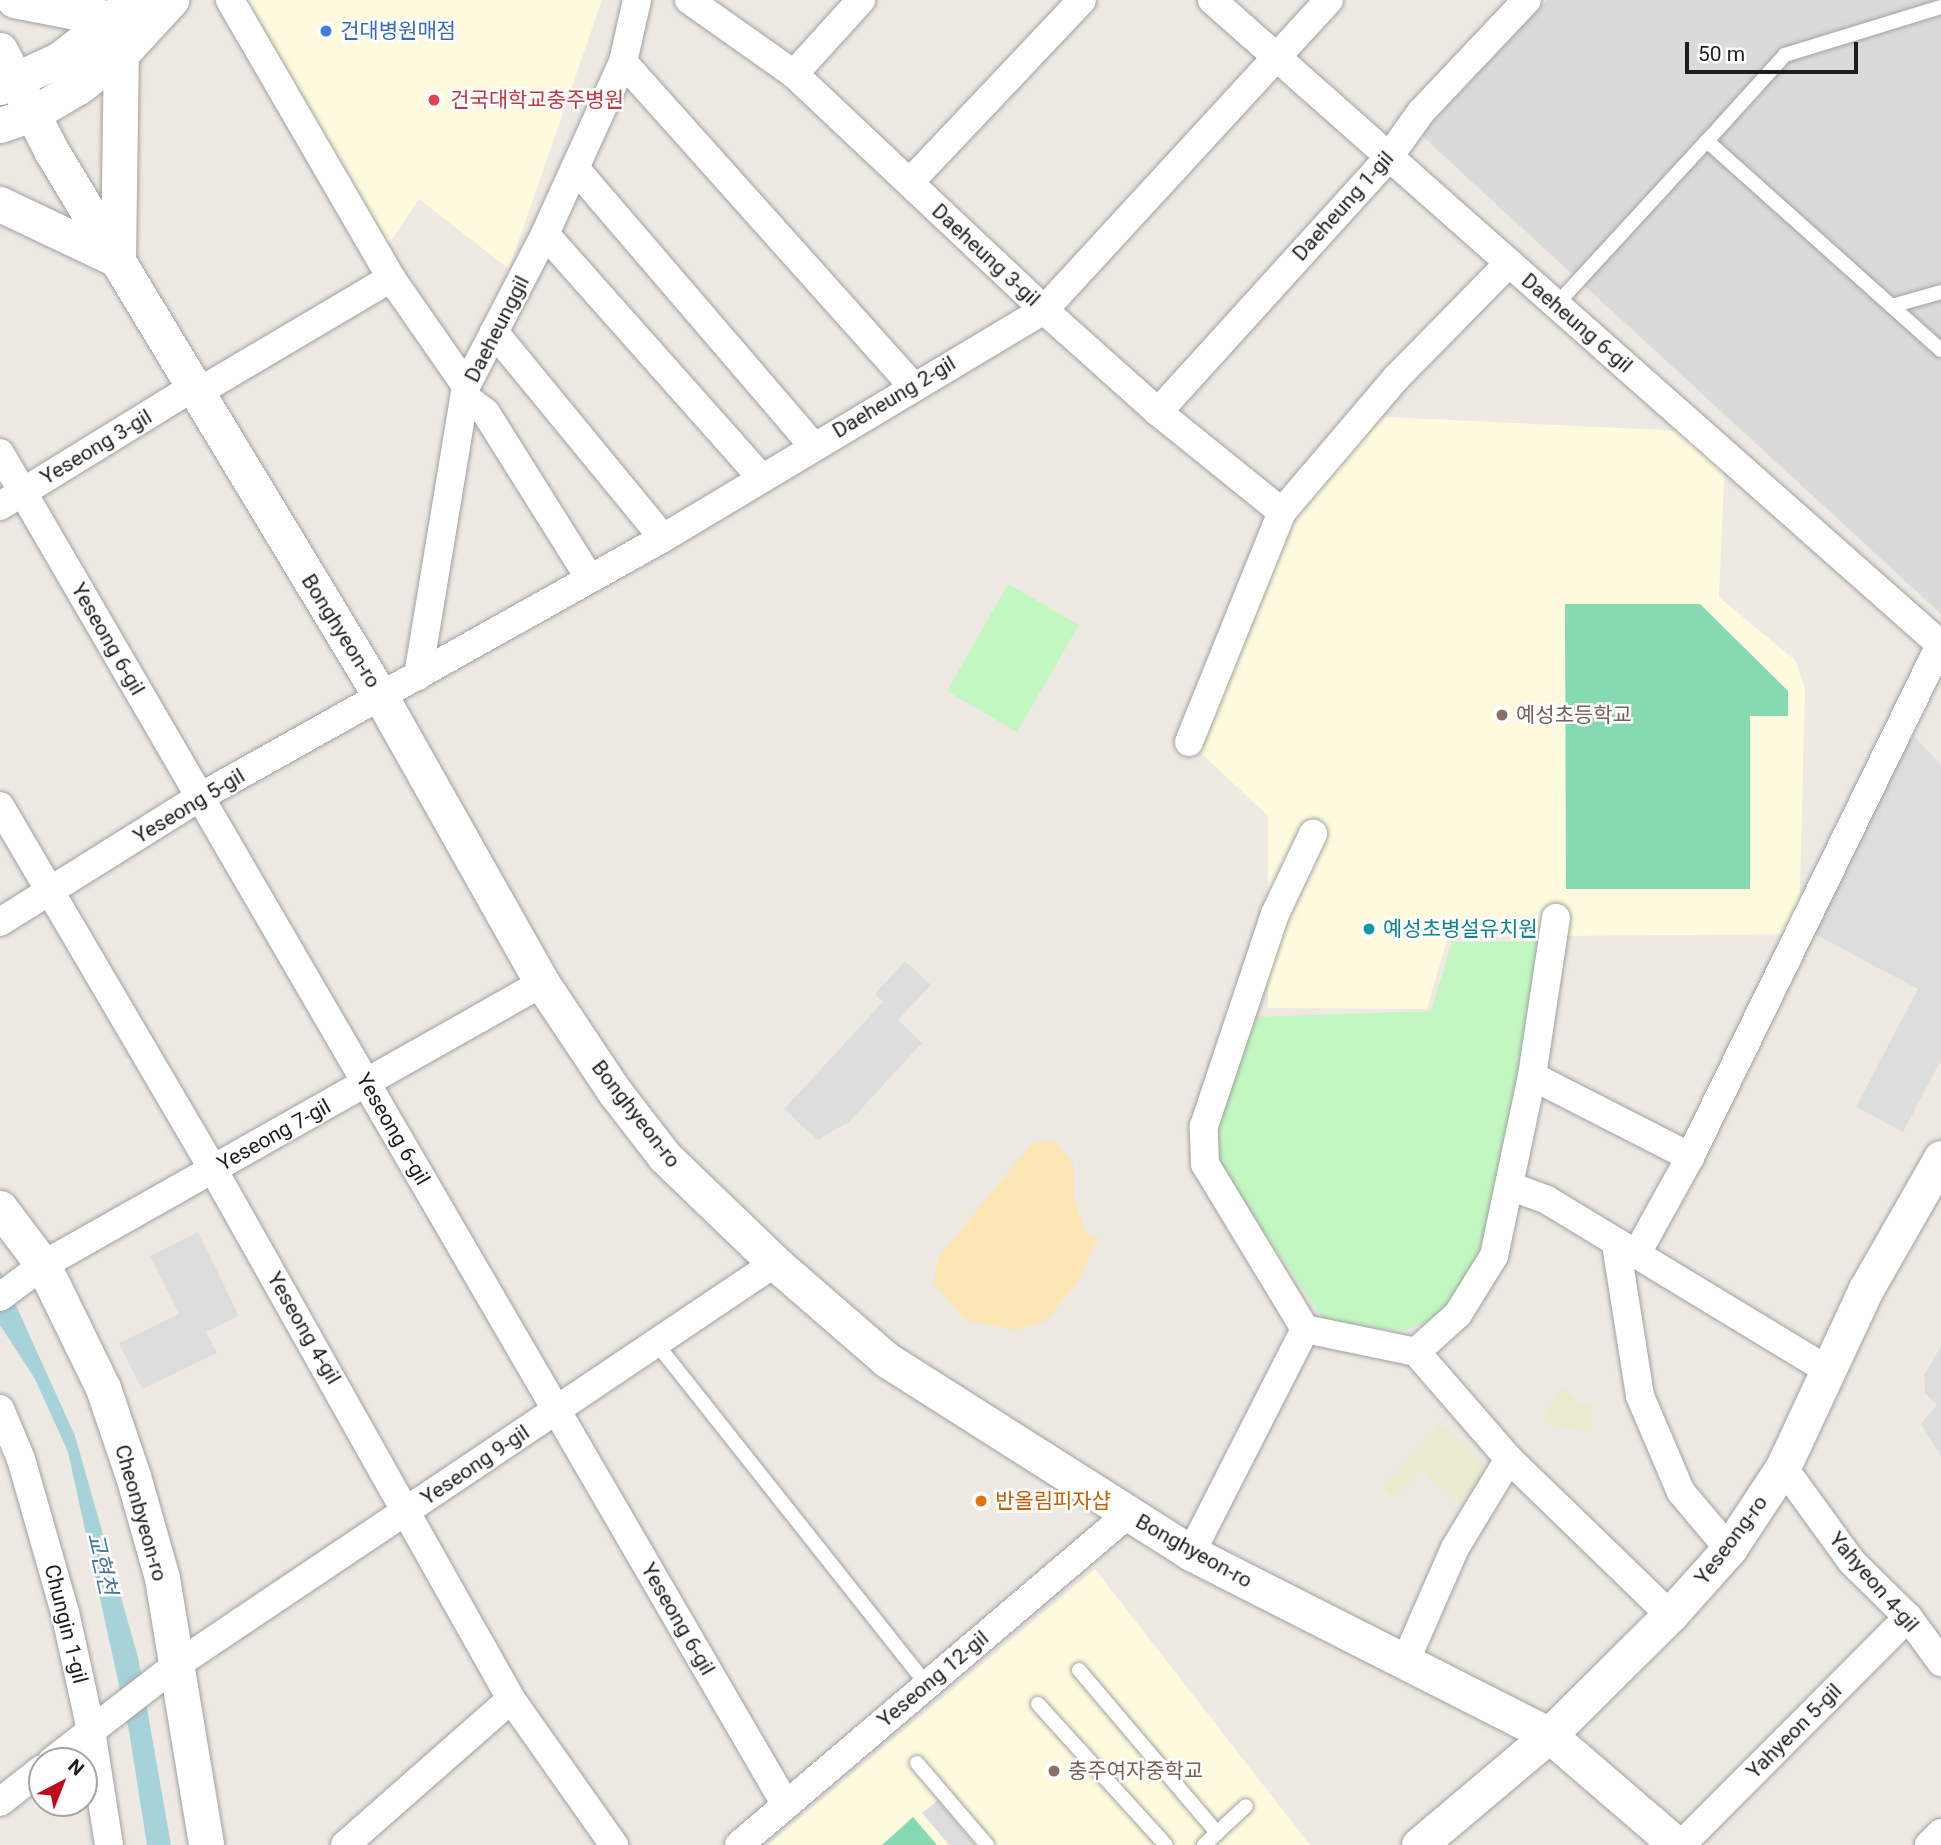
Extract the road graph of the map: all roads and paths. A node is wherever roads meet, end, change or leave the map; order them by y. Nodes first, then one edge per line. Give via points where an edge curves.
1 (14, 0) edge
2 (171, 0) edge
3 (230, 0) edge
4 (637, 0) edge
5 (861, 0) edge
6 (1082, 0) edge
7 (1212, 0) edge
8 (1329, 0) edge
9 (1527, 0) edge
10 (703, 4) edge
11 (1941, 7) edge
12 (123, 9) edge
13 (0, 50) edge
14 (121, 54) junction
15 (1275, 56) junction
16 (623, 62) junction
17 (794, 74) junction
18 (9, 84) edge
19 (16, 120) edge
20 (1707, 141) junction
21 (1389, 157) junction
22 (575, 168) junction
23 (909, 182) junction
24 (0, 204) edge
25 (545, 234) junction
26 (118, 260) junction
27 (1508, 263) junction
28 (391, 278) junction
29 (1941, 292) edge
30 (1556, 305) junction
31 (1892, 306) junction
32 (1044, 310) junction
33 (495, 332) junction
34 (1941, 350) edge
35 (913, 386) junction
36 (193, 391) junction
37 (466, 391) junction
38 (1158, 412) junction
39 (813, 446) junction
40 (0, 453) edge
41 (760, 476) junction
42 (11, 499) edge
43 (1282, 512) junction
44 (663, 538) junction
45 (589, 577) junction
46 (1940, 645) edge
47 (418, 676) junction
48 (381, 697) junction
49 (1189, 742) dead end
50 (200, 797) junction
51 (0, 806) edge
52 (1313, 834) dead end
53 (49, 890) junction
54 (1556, 918) dead end
55 (0, 922) edge
56 (542, 983) junction
57 (1532, 1076) junction
58 (366, 1083) junction
59 (1690, 1157) junction
60 (1941, 1158) edge
61 (213, 1169) junction
62 (1512, 1187) junction
63 (0, 1208) edge
64 (1626, 1249) junction
65 (775, 1263) junction
66 (43, 1265) junction
67 (0, 1297) edge
68 (1305, 1329) junction
69 (656, 1343) junction
70 (1416, 1352) junction
71 (1828, 1370) junction
72 (0, 1409) edge
73 (557, 1411) junction
74 (1509, 1460) junction
75 (1783, 1467) junction
76 (407, 1510) junction
77 (1128, 1514) junction
78 (1729, 1549) junction
79 (1191, 1553) junction
80 (1670, 1615) junction
81 (1908, 1617) junction
82 (1940, 1657) edge
83 (1405, 1662) junction
84 (1079, 1670) dead end
85 (166, 1673) junction
86 (927, 1685) junction
87 (512, 1699) junction
88 (1038, 1704) dead end
89 (97, 1726) junction
90 (1549, 1735) junction
91 (70, 1747) edge
92 (918, 1763) dead end
93 (28, 1780) edge
94 (0, 1802) edge
95 (786, 1805) junction
96 (1246, 1806) dead end
97 (1217, 1833) junction
98 (1941, 1833) edge
99 (108, 1845) edge
100 (206, 1845) edge
101 (345, 1845) edge
102 (614, 1845) edge
103 (739, 1845) edge
104 (988, 1845) edge
105 (1166, 1845) edge
106 (1204, 1845) edge
107 (1419, 1845) edge
108 (1679, 1845) edge
109 (1929, 1845) edge

1 - 12 street
2 - 14 street
3 - 28 street
4 - 16 street, Daeheunggil
5 - 17 street
6 - 23 street
7 - 15 street, Daeheung 6-gil
8 - 15 street, Daeheung 2-gil
9 - 21 street, Daeheung 1-gil via 1421,112
10 - 17 street, Daeheung 3-gil
11 - 20 lane via 1786,55
12 - 18 street via 60,59
13 - 18 street, Bonghyeon-ro
14 - 19 street
14 - 26 street
15 - 21 street, Daeheung 6-gil
15 - 32 street, Daeheung 2-gil
16 - 22 street, Daeheunggil
16 - 35 street
17 - 23 street, Daeheung 3-gil
18 - 19 street, Bonghyeon-ro
19 - 26 street, Bonghyeon-ro
20 - 30 lane
20 - 31 lane
21 - 27 street, Daeheung 6-gil
21 - 38 street, Daeheung 1-gil
22 - 25 street, Daeheunggil
22 - 39 street
23 - 32 street, Daeheung 3-gil
24 - 26 street
25 - 33 street, Daeheunggil
25 - 41 street
26 - 36 street, Bonghyeon-ro
27 - 30 street, Daeheung 6-gil
27 - 43 street via 1397,377
28 - 36 street, Yeseong 3-gil
28 - 37 street
29 - 31 lane
30 - 46 street, Daeheung 6-gil
31 - 34 lane
32 - 35 street, Daeheung 2-gil
32 - 38 street, Daeheung 3-gil
33 - 37 street, Daeheunggil
33 - 44 street
35 - 39 street, Daeheung 2-gil
36 - 42 street, Yeseong 3-gil
36 - 48 street, Bonghyeon-ro
37 - 45 street via 486,413
37 - 47 street, Daeheunggil
38 - 43 street, Daeheung 3-gil
39 - 41 street, Daeheung 2-gil
40 - 42 street, Yeseong 6-gil
41 - 44 street, Daeheung 2-gil
42 - 50 street, Yeseong 6-gil
43 - 49 street
44 - 45 street, Daeheung 2-gil
45 - 47 street, Daeheung 2-gil
46 - 59 street
47 - 48 street, Daeheung 2-gil
48 - 50 street, Yeseong 5-gil
48 - 56 street, Bonghyeon-ro
50 - 53 street, Yeseong 5-gil
50 - 58 street, Yeseong 6-gil
51 - 53 street, Yeseong 4-gil
52 - 68 street via 1275,914 1204,1126 1205,1164
53 - 55 street, Yeseong 5-gil
53 - 61 street, Yeseong 4-gil
54 - 57 street
56 - 58 street, Yeseong 7-gil
56 - 65 street, Bonghyeon-ro via 614,1091 665,1157
57 - 59 street
57 - 62 street
58 - 61 street, Yeseong 7-gil
58 - 73 street, Yeseong 6-gil
59 - 64 street
60 - 71 street, Yeseong-ro via 1866,1289
61 - 66 street, Yeseong 7-gil
61 - 76 street, Yeseong 4-gil
62 - 64 street via 1547,1200
62 - 70 street via 1494,1256 1458,1314
63 - 66 street, Cheonbyeon-ro
64 - 71 street
64 - 78 street via 1640,1396 1681,1492
65 - 69 street, Yeseong 9-gil
65 - 77 street, Bonghyeon-ro via 887,1360
66 - 67 street, Yeseong 7-gil
66 - 85 street, Cheonbyeon-ro via 103,1388 133,1476 162,1578
68 - 70 street
68 - 79 street
69 - 73 street, Yeseong 9-gil
69 - 86 lane
70 - 74 street
71 - 75 street, Yeseong-ro
72 - 89 street, Chungin 1-gil via 21,1459
73 - 76 street, Yeseong 9-gil
73 - 95 street, Yeseong 6-gil
74 - 80 street
74 - 83 street via 1455,1548
75 - 78 street, Yeseong-ro
75 - 81 street, Yahyeon 4-gil via 1852,1562
76 - 85 street, Yeseong 9-gil
76 - 87 street, Yeseong 4-gil
77 - 79 street, Bonghyeon-ro
77 - 86 street, Yeseong 12-gil
78 - 80 street, Yeseong-ro
79 - 83 street, Bonghyeon-ro
80 - 90 street, Yeseong-ro
81 - 82 street, Yahyeon 4-gil
81 - 108 street, Yahyeon 5-gil
83 - 90 street, Bonghyeon-ro
84 - 97 lane
85 - 89 street, Yeseong 9-gil
85 - 100 street, Cheonbyeon-ro
86 - 95 street, Yeseong 12-gil
87 - 101 street
87 - 102 street, Yeseong 4-gil
88 - 105 lane
89 - 91 street, Yeseong 9-gil
89 - 99 street, Chungin 1-gil
90 - 107 street, Yeseong-ro
90 - 108 street, Bonghyeon-ro
92 - 104 lane
93 - 94 street
95 - 103 street, Yeseong 12-gil
96 - 97 lane
97 - 106 lane
98 - 109 street

